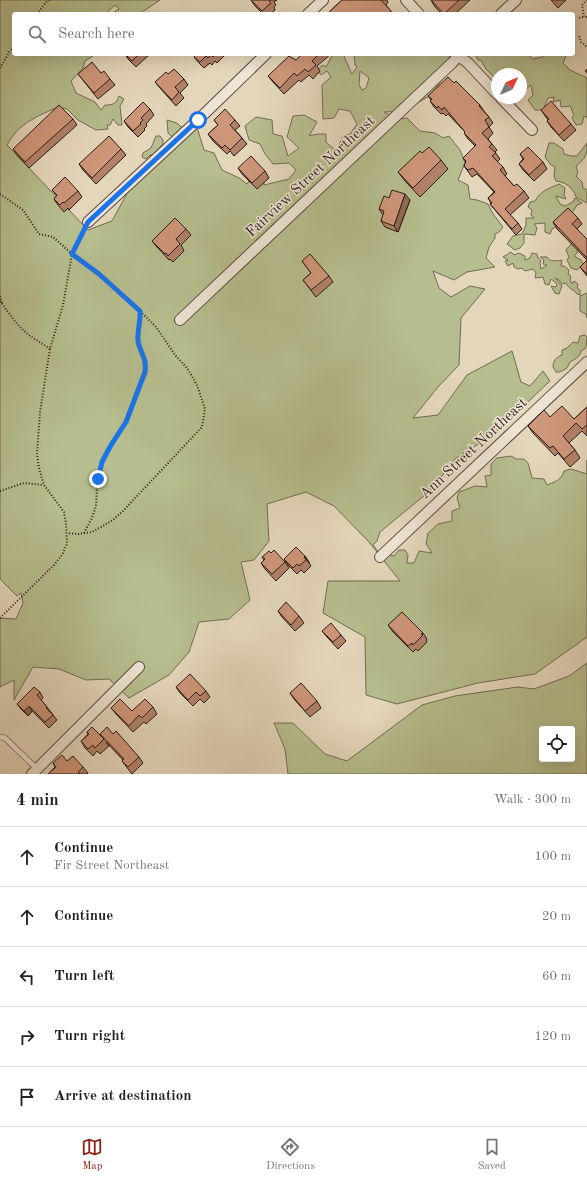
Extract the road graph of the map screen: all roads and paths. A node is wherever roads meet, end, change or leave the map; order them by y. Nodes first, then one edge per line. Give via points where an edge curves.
1 (50, 0) edge
2 (323, 0) edge
3 (406, 0) edge
4 (516, 0) edge
5 (587, 0) edge
6 (39, 12) edge
7 (310, 12) edge
8 (417, 12) edge
9 (503, 12) edge
10 (584, 17) junction
11 (587, 17) edge
12 (579, 18) dead end
13 (579, 36) dead end
14 (587, 47) edge
15 (12, 49) edge
16 (264, 56) edge
17 (457, 56) edge
18 (459, 56) edge
19 (0, 68) edge
20 (491, 88) edge
21 (507, 104) edge
22 (532, 130) dead end
23 (0, 194) edge
24 (88, 222) joint
25 (72, 254) junction
26 (0, 296) edge
27 (0, 301) edge
28 (3, 304) junction
29 (140, 311) junction
30 (180, 320) dead end
31 (50, 349) junction
32 (587, 362) edge
33 (44, 485) junction
34 (0, 491) edge
35 (67, 533) junction
36 (84, 533) junction
37 (380, 557) dead end
38 (0, 618) edge
39 (139, 667) dead end
40 (0, 737) edge
41 (35, 772) edge

1 - 6 path
2 - 7 street
3 - 8 street
4 - 9 street
5 - 10 path via 582,5
10 - 11 path
10 - 12 path
13 - 14 path
15 - 19 path
16 - 24 street
17 - 30 street, Fairview Street Northeast
18 - 20 street
21 - 22 street
23 - 25 path via 22,210 39,234 53,238
24 - 25 path
25 - 29 path via 99,274
25 - 31 path via 64,299
26 - 28 path
27 - 28 path
28 - 31 path via 29,335
29 - 36 path via 138,342 146,363 145,372 126,422 102,462 96,488 96,506
29 - 36 path via 156,327 197,385 206,409 202,427 123,511 102,527
31 - 33 path via 40,412 37,454
32 - 37 street, Ann Street Northeast
33 - 34 path via 24,483
33 - 35 path via 64,512
35 - 36 path
35 - 38 path via 67,544 62,555
39 - 41 street
40 - 41 lane via 5,738

